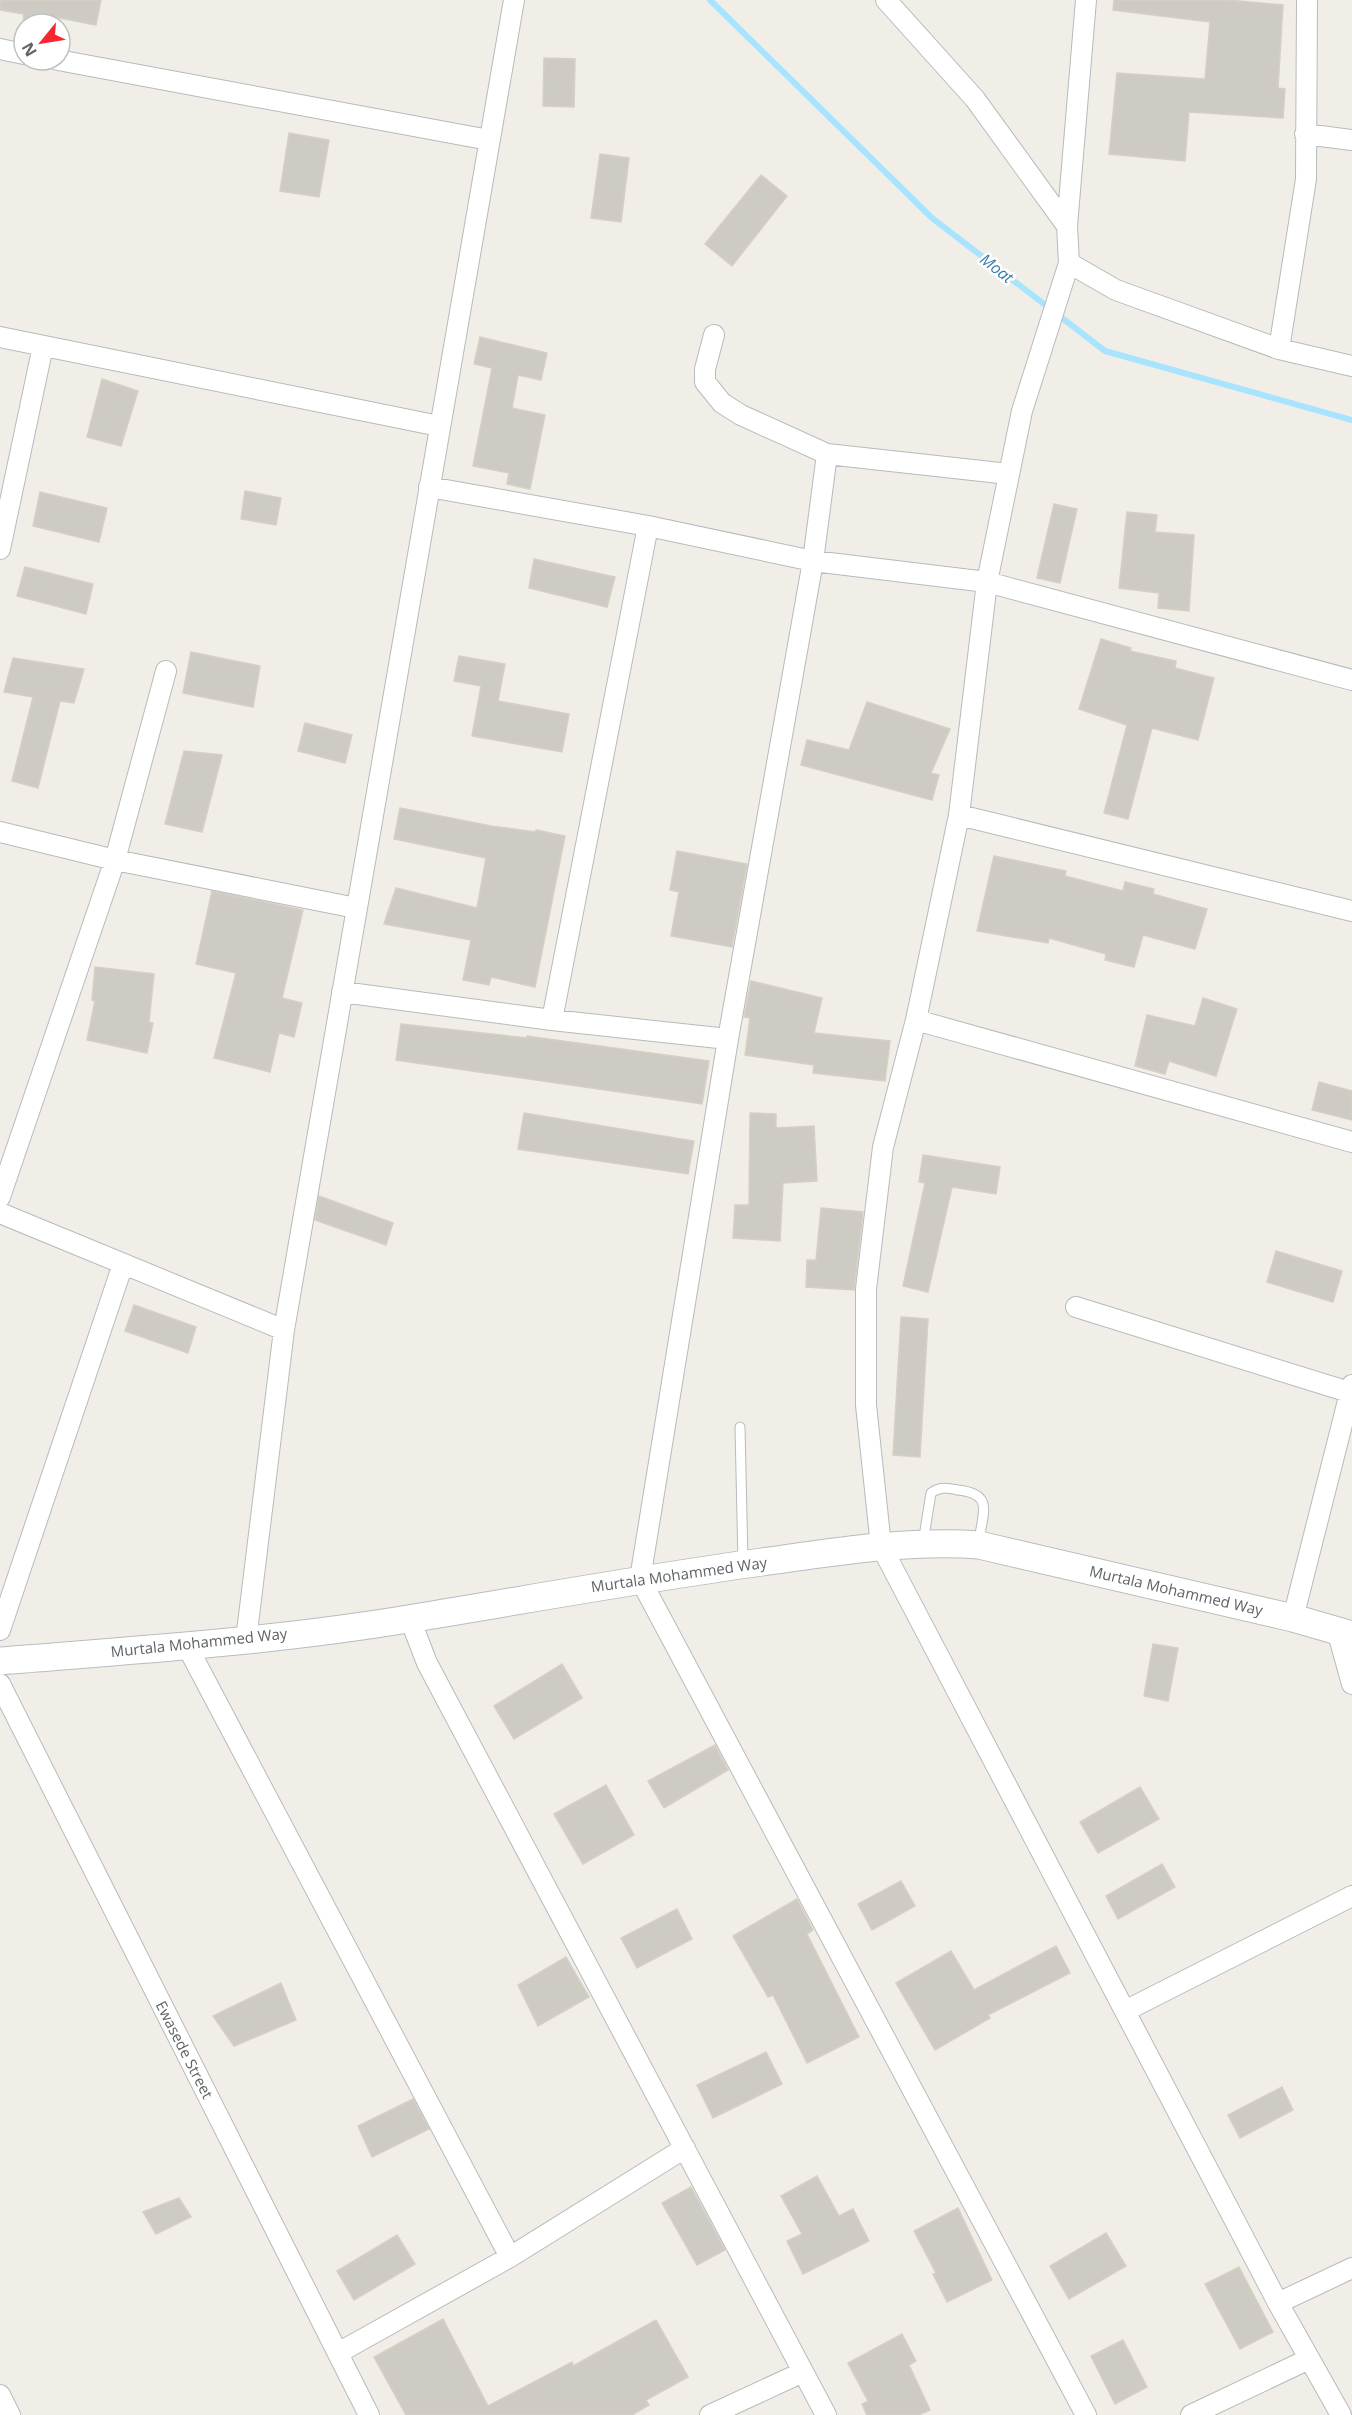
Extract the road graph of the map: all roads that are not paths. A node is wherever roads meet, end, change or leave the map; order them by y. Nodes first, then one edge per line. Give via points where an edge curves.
1 (514, 0) edge
2 (886, 0) edge
3 (1086, 0) edge
4 (1306, 0) edge
5 (72, 63) edge
6 (1305, 134) junction
7 (489, 140) junction
8 (1352, 140) edge
9 (1067, 226) junction
10 (1069, 263) junction
11 (714, 335) dead end
12 (0, 337) edge
13 (43, 346) junction
14 (1279, 350) junction
15 (1352, 366) edge
16 (439, 426) junction
17 (826, 454) junction
18 (1009, 474) junction
19 (429, 487) junction
20 (648, 526) junction
21 (0, 549) edge
22 (813, 561) junction
23 (987, 582) junction
24 (166, 671) dead end
25 (1352, 680) edge
26 (959, 814) junction
27 (0, 832) edge
28 (114, 860) junction
29 (357, 908) junction
30 (1352, 911) edge
31 (342, 992) junction
32 (552, 1020) junction
33 (916, 1020) junction
34 (728, 1040) junction
35 (1352, 1142) edge
36 (0, 1197) edge
37 (0, 1213) edge
38 (123, 1264) junction
39 (1076, 1308) dead end
40 (284, 1330) junction
41 (1351, 1390) edge
42 (740, 1427) dead end
43 (923, 1544) junction
44 (979, 1545) junction
45 (881, 1546) junction
46 (743, 1565) junction
47 (640, 1579) junction
48 (410, 1618) junction
49 (1293, 1618) junction
50 (0, 1630) edge
51 (1345, 1633) edge
52 (246, 1640) junction
53 (187, 1646) junction
54 (0, 1662) edge
55 (0, 1684) edge
56 (1352, 1684) edge
57 (1352, 1896) edge
58 (1125, 2011) junction
59 (685, 2148) junction
60 (510, 2257) junction
61 (1352, 2268) edge
62 (1278, 2303) junction
63 (338, 2353) junction
64 (1309, 2359) junction
65 (803, 2372) junction
66 (0, 2395) edge
67 (10, 2415) edge
68 (369, 2415) edge
69 (710, 2415) edge
70 (826, 2415) edge
71 (1086, 2415) edge
72 (1191, 2415) edge
73 (1341, 2415) edge

1 - 7 street
2 - 9 street via 975,99
3 - 9 street
4 - 6 street
5 - 7 street
6 - 8 street
6 - 14 street via 1306,179
7 - 16 street
9 - 10 street
10 - 14 street via 1116,290
10 - 18 street via 1022,411
11 - 17 street via 705,369 705,382 712,393 741,415
12 - 13 street
13 - 16 street
13 - 21 street
14 - 15 street
16 - 19 street
17 - 18 street
17 - 22 street
18 - 23 street
19 - 20 street
19 - 29 street
20 - 22 street
20 - 32 street
22 - 23 street
22 - 34 street
23 - 25 street
23 - 26 street
24 - 28 street
26 - 30 street
26 - 33 street
27 - 28 street
28 - 29 street
28 - 36 street
29 - 31 street
31 - 32 street
31 - 40 street
32 - 34 street
33 - 35 street
33 - 45 street via 883,1147 866,1289 866,1405
34 - 47 street
37 - 38 street
38 - 40 street
38 - 50 street
39 - 41 street
40 - 52 street
41 - 49 street
42 - 46 lane
43 - 44 street, Murtala Mohammed Way
43 - 44 lane via 931,1493 942,1488 975,1491 982,1496
43 - 45 street, Murtala Mohammed Way
44 - 49 street, Murtala Mohammed Way
45 - 46 street, Murtala Mohammed Way
45 - 58 street
46 - 47 street, Murtala Mohammed Way
47 - 48 street, Murtala Mohammed Way
47 - 71 street
48 - 52 street, Murtala Mohammed Way
48 - 59 street via 427,1663
49 - 51 street, Murtala Mohammed Way
51 - 56 street
52 - 53 street, Murtala Mohammed Way
53 - 54 street, Murtala Mohammed Way
53 - 60 street
55 - 63 street, Ewasede Street
57 - 58 street
58 - 62 street
59 - 60 street
59 - 65 street
60 - 63 street
61 - 62 street
62 - 64 street
63 - 68 street, Ewasede Street
64 - 72 street
64 - 73 street
65 - 69 street
65 - 70 street
66 - 67 street

